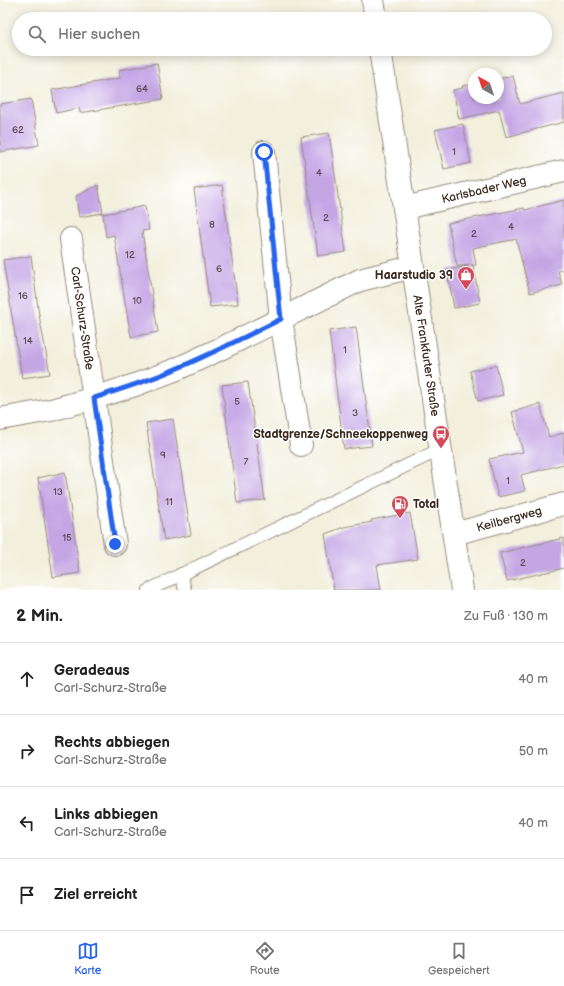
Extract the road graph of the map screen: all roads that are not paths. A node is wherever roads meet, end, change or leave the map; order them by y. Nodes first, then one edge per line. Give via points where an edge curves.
1 (373, 0) edge
2 (375, 12) edge
3 (381, 56) edge
4 (264, 152) dead end
5 (564, 171) edge
6 (404, 208) junction
7 (71, 239) dead end
8 (412, 267) junction
9 (281, 319) junction
10 (94, 398) junction
11 (0, 420) edge
12 (301, 445) dead end
13 (441, 449) junction
14 (564, 504) edge
15 (454, 534) junction
16 (115, 544) dead end
17 (181, 574) junction
18 (149, 590) edge
19 (185, 590) edge
20 (462, 590) edge

1 - 2 street
3 - 6 street, Alte Frankfurter Straße
4 - 9 street
5 - 6 street, Karlsbader Weg
6 - 8 street, Alte Frankfurter Straße
7 - 10 street, Carl-Schurz-Straße
8 - 9 street via 360,280
8 - 13 street, Alte Frankfurter Straße
9 - 10 street via 177,369
9 - 12 street
10 - 11 street
10 - 16 street, Carl-Schurz-Straße
13 - 15 street, Alte Frankfurter Straße
13 - 17 lane
14 - 15 street, Keilbergweg
15 - 20 street, Alte Frankfurter Straße
17 - 18 lane
17 - 19 lane

